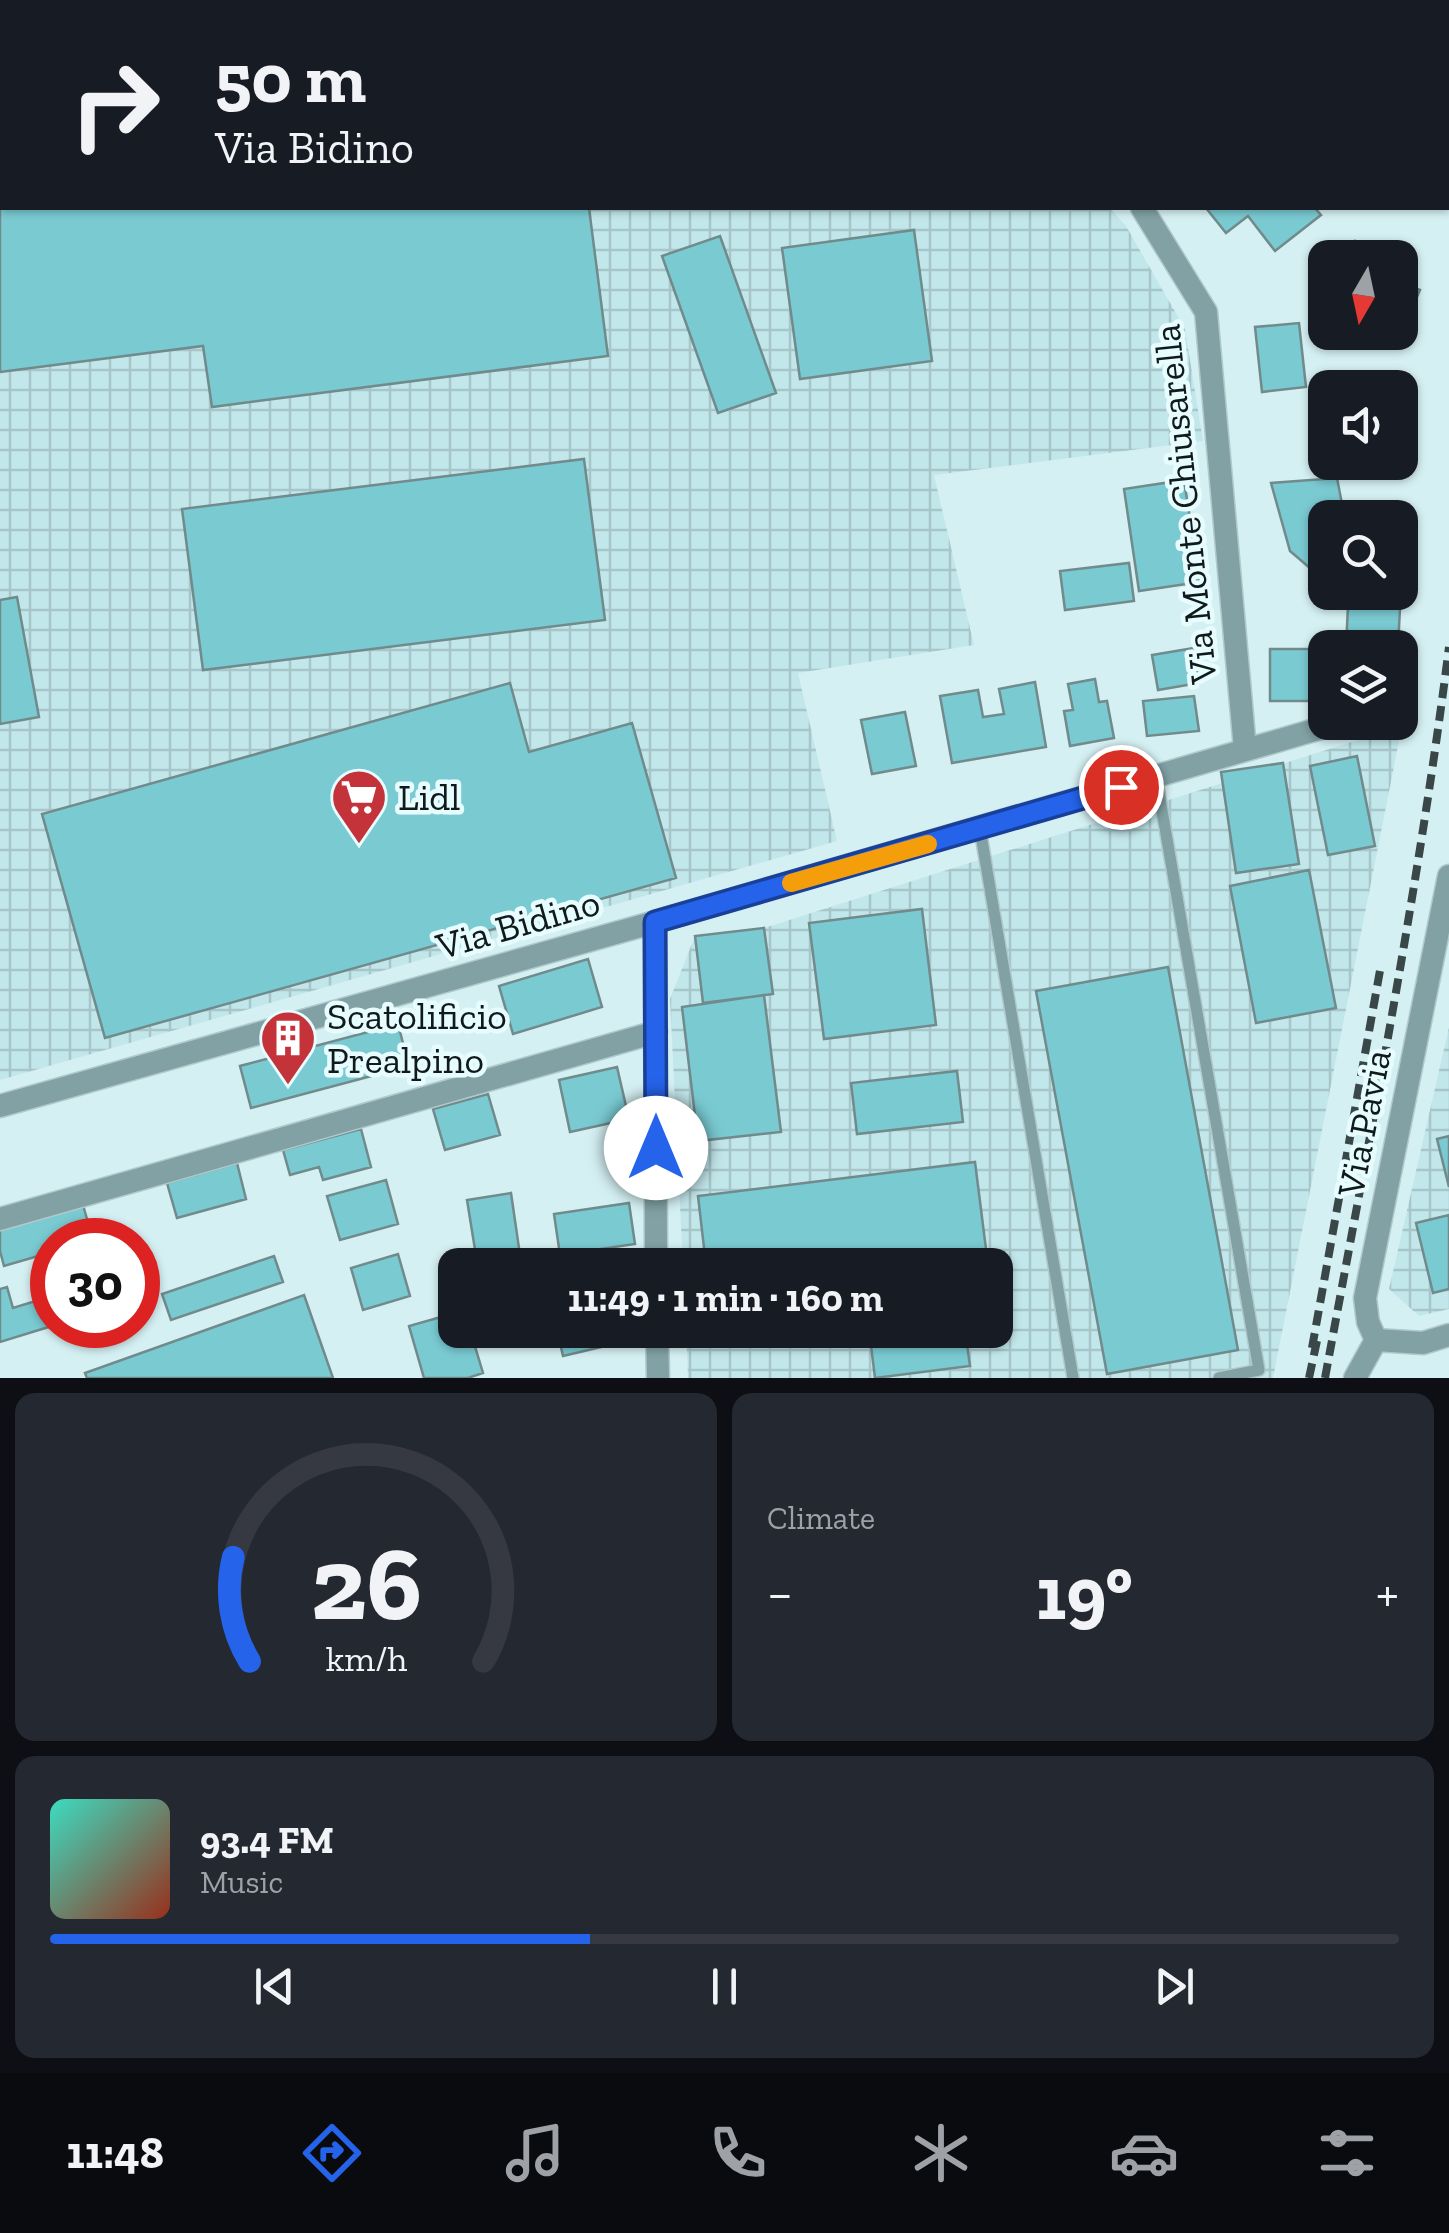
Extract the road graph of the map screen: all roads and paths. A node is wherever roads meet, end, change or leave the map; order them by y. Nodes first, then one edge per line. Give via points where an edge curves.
1 (1143, 210) edge
2 (1308, 731) edge
3 (1245, 749) junction
4 (1156, 776) junction
5 (980, 829) junction
6 (1449, 876) edge
7 (655, 922) junction
8 (656, 1032) junction
9 (0, 1106) edge
10 (0, 1219) edge
11 (656, 1248) edge
12 (1449, 1336) edge
13 (1376, 1340) junction
14 (657, 1348) edge
15 (658, 1378) edge
16 (1072, 1378) edge
17 (1219, 1378) edge
18 (1355, 1378) edge

1 - 3 street, Via Monte Chiusarella via 1206,312
2 - 3 street, Via Bidino
3 - 4 street, Via Bidino
4 - 5 street, Via Bidino
4 - 17 lane via 1259,1370
5 - 7 street, Via Bidino
5 - 16 lane
6 - 13 street, Via Pavia via 1365,1298
7 - 8 street
7 - 9 street, Via Bidino
8 - 10 street
8 - 11 street
12 - 13 street
13 - 18 street
14 - 15 street

